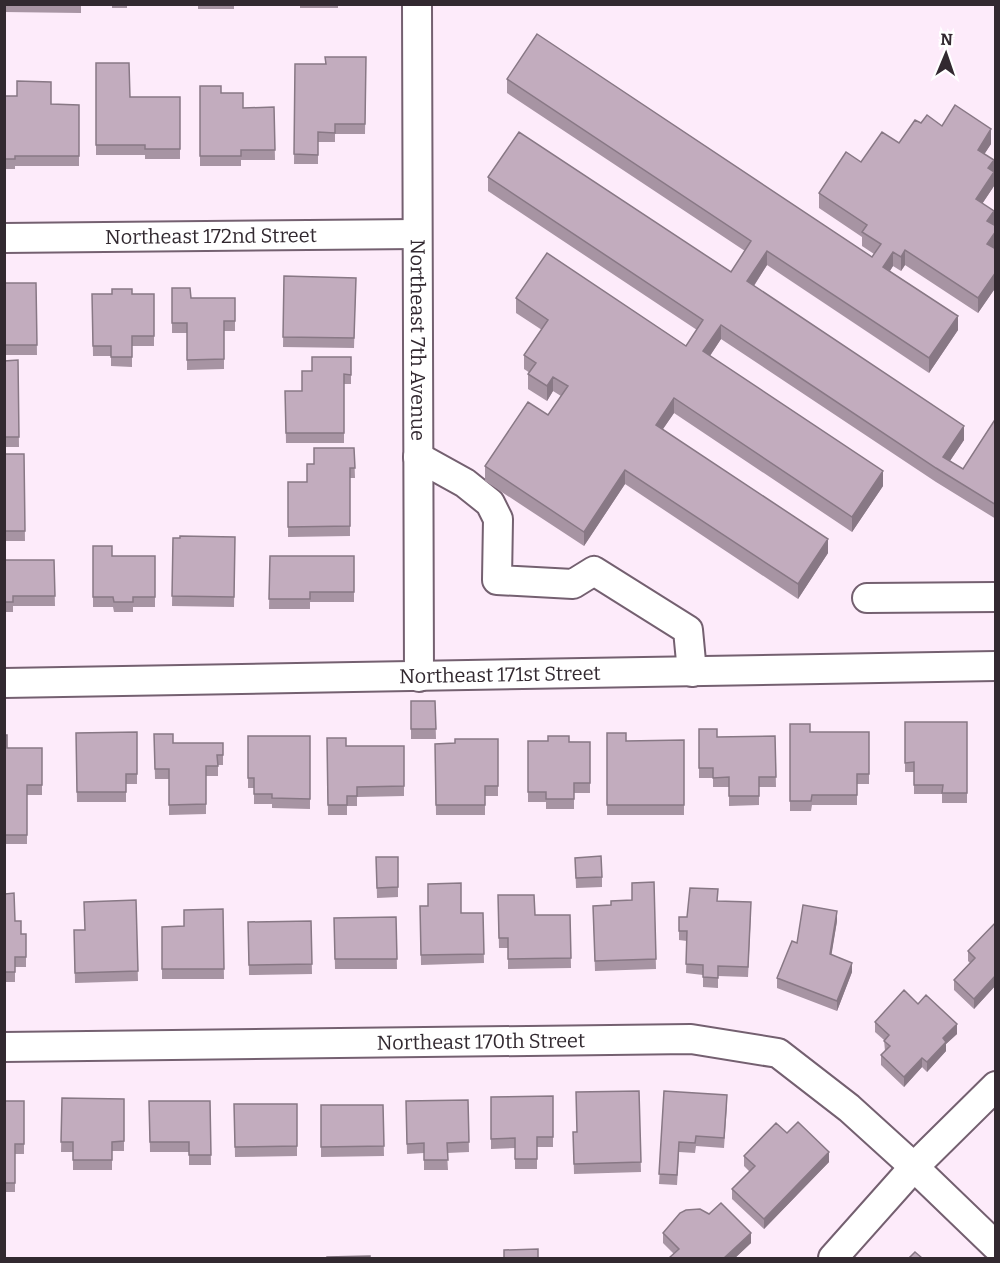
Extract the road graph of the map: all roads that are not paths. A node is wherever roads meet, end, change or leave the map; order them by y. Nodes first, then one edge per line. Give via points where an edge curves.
1 (417, 4) edge
2 (416, 234) junction
3 (4, 238) edge
4 (418, 457) junction
5 (996, 597) edge
6 (867, 598) dead end
7 (996, 666) edge
8 (692, 672) junction
9 (419, 677) junction
10 (4, 683) edge
11 (4, 1047) edge
12 (996, 1086) edge
13 (914, 1167) junction
14 (996, 1246) edge
15 (833, 1258) edge

1 - 2 street, Northeast 7th Avenue
2 - 3 street, Northeast 172nd Street
2 - 4 street, Northeast 7th Avenue
4 - 8 street via 490,502 498,519 496,580 573,584 594,571 688,630
4 - 9 street, Northeast 7th Avenue
5 - 6 street
7 - 8 street, Northeast 171st Street
8 - 9 street, Northeast 171st Street
9 - 10 street, Northeast 171st Street
11 - 13 street, Northeast 170th Street via 691,1039 778,1053 849,1108
12 - 13 street
13 - 14 street, Northeast 170th Street
13 - 15 street

